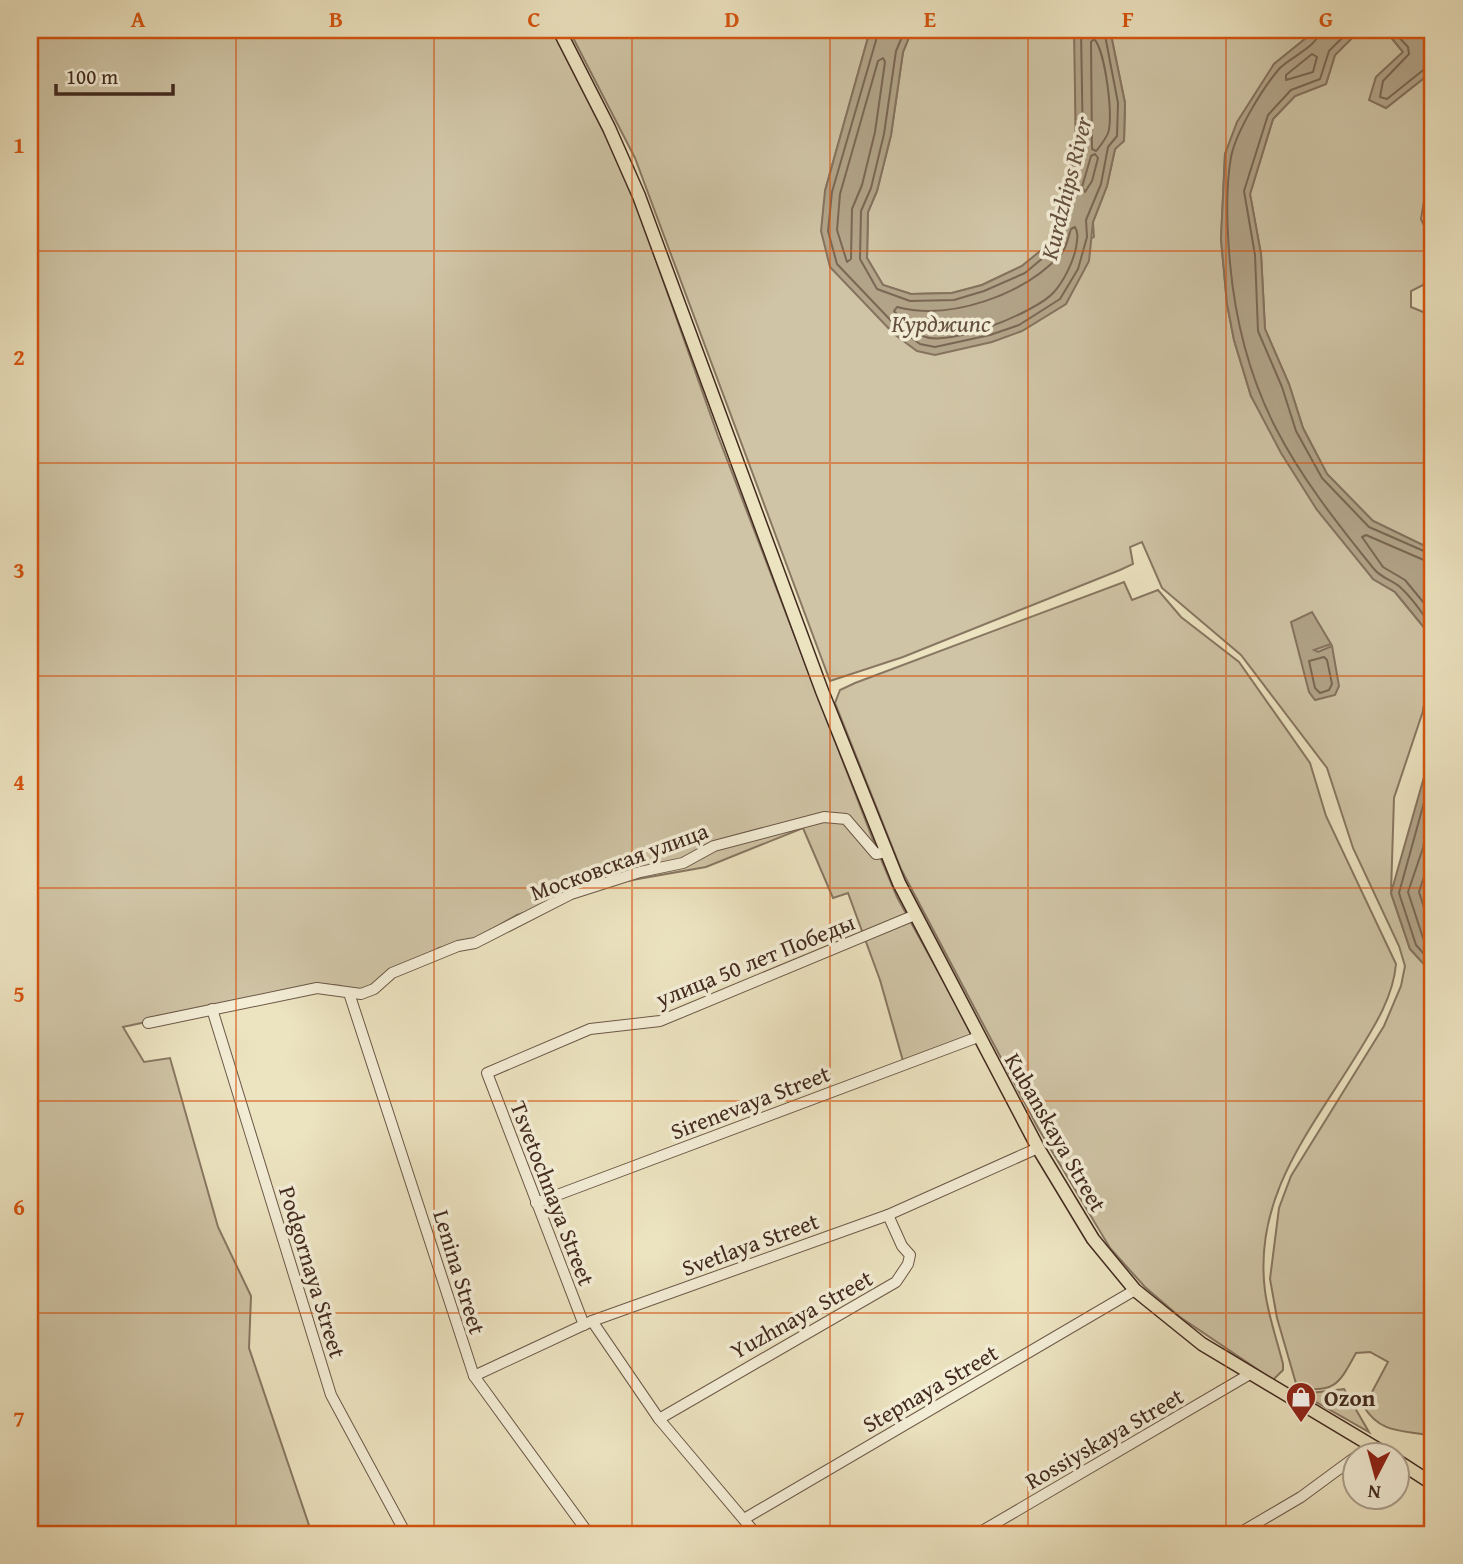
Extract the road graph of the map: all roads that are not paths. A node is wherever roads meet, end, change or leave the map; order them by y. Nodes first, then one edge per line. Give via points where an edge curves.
1 (558, 30) edge
2 (886, 852) junction
3 (915, 915) junction
4 (349, 993) junction
5 (212, 1009) junction
6 (148, 1023) dead end
7 (978, 1037) junction
8 (488, 1073) joint
9 (1038, 1148) junction
10 (536, 1203) junction
11 (888, 1215) junction
12 (1135, 1290) junction
13 (588, 1323) junction
14 (1250, 1374) junction
15 (474, 1376) junction
16 (659, 1419) junction
17 (1369, 1442) edge
18 (1340, 1469) edge
19 (1410, 1469) edge
20 (1433, 1484) edge
21 (744, 1520) junction
22 (406, 1534) edge
23 (589, 1534) edge
24 (756, 1534) edge
25 (976, 1534) edge
26 (1238, 1534) edge

1 - 2 main road, Kubanskaya Street via 610,128 639,196
2 - 3 main road, Kubanskaya Street
2 - 4 street, Московская улица via 876,854 846,819 824,817 715,846 683,863 571,894 475,943 392,973 374,989
3 - 7 main road, Kubanskaya Street
3 - 8 street, улица 50 лет Победы via 660,1021 590,1030
4 - 5 street via 317,988
4 - 15 street, Lenina Street
5 - 6 street
5 - 22 street, Podgornaya Street via 331,1395
7 - 9 main road, Kubanskaya Street
7 - 10 street, Sirenevaya Street
8 - 10 street, Tsvetochnaya Street
9 - 11 street, Svetlaya Street
9 - 12 main road, Kubanskaya Street via 1093,1240
10 - 13 street, Tsvetochnaya Street
11 - 13 street, Svetlaya Street
11 - 16 street, Yuzhnaya Street via 910,1255 896,1282
12 - 14 main road, Kubanskaya Street via 1202,1344
12 - 21 street, Stepnaya Street
13 - 15 street, Svetlaya Street
13 - 16 street, Tsvetochnaya Street
14 - 17 main road, Kubanskaya Street
14 - 25 street, Rossiyskaya Street
15 - 23 street, Lenina Street
16 - 21 street, Tsvetochnaya Street
18 - 26 street
19 - 20 main road
21 - 24 street, Tsvetochnaya Street

